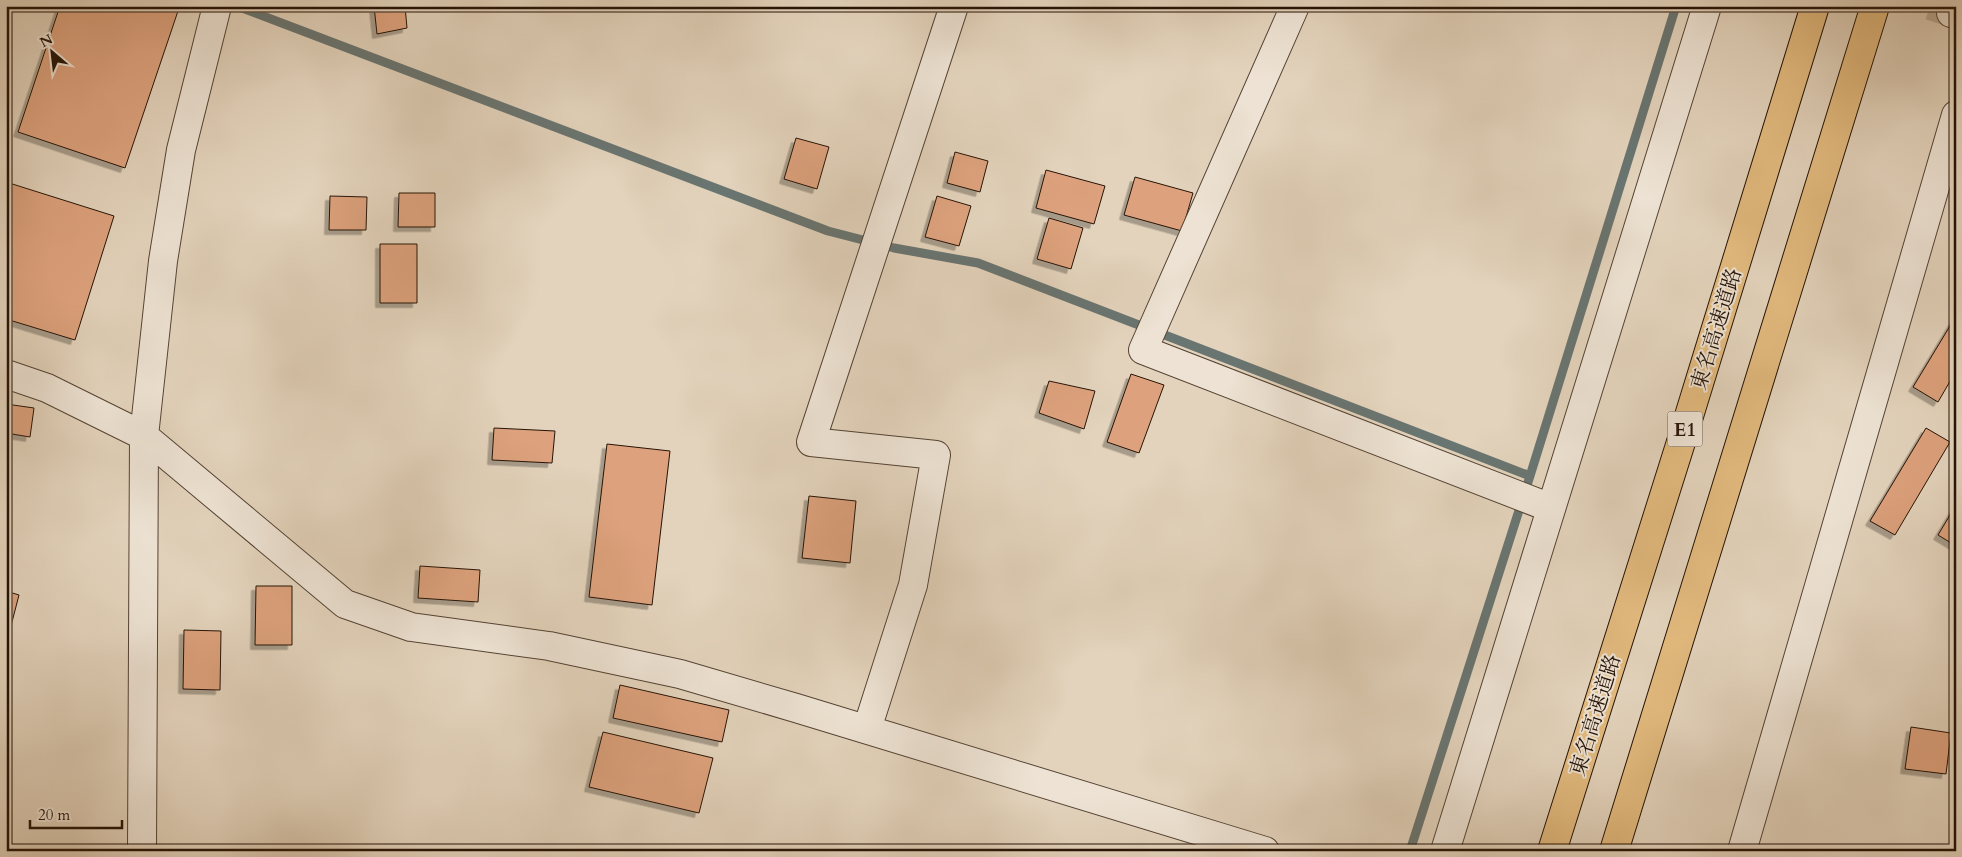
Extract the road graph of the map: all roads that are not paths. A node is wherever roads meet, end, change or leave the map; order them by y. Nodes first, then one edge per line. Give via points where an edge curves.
1 (217, 6) edge
2 (954, 6) edge
3 (1295, 6) edge
4 (1707, 6) edge
5 (1815, 6) edge
6 (1875, 6) edge
7 (1956, 115) edge
8 (6, 374) edge
9 (144, 436) junction
10 (1551, 508) junction
11 (867, 729) junction
12 (1214, 843) edge
13 (142, 851) edge
14 (1265, 851) edge
15 (1445, 851) edge
16 (1552, 851) edge
17 (1614, 851) edge
18 (1742, 851) edge

1 - 9 street via 181,150 163,261
2 - 11 street via 811,442 936,455 913,585
3 - 10 street via 1143,350
4 - 10 street
5 - 16 highway, 東名高速道路 / E1
6 - 17 highway
7 - 18 street
8 - 9 street via 47,388
9 - 11 street via 345,604 411,626 549,646 680,674
9 - 13 street
10 - 15 street
11 - 12 street
12 - 14 street

